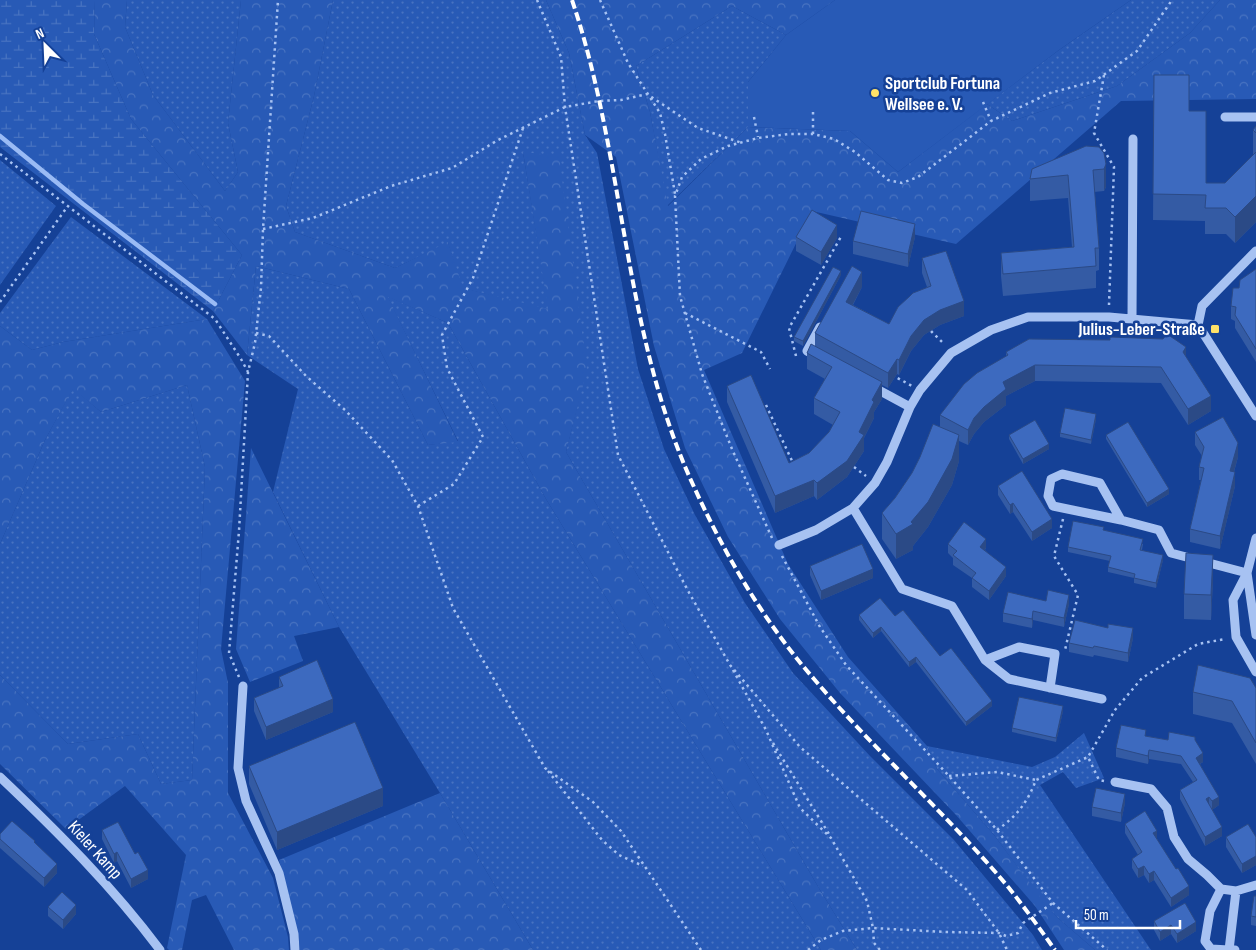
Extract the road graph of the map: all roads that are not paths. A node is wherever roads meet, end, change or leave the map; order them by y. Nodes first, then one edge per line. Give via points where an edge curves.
1 (1224, 117) dead end
2 (1256, 117) edge
3 (1133, 139) dead end
4 (1256, 251) edge
5 (1132, 318) junction
6 (824, 319) edge
7 (1198, 325) junction
8 (824, 360) edge
9 (867, 384) edge
10 (910, 407) junction
11 (1256, 416) edge
12 (852, 508) junction
13 (1121, 520) junction
14 (1256, 538) edge
15 (777, 545) road end
16 (1247, 573) junction
17 (1256, 636) edge
18 (985, 660) junction
19 (1256, 672) edge
20 (243, 686) road end
21 (1050, 688) junction
22 (1102, 699) dead end
23 (0, 777) edge
24 (1115, 782) road end
25 (1256, 884) edge
26 (1221, 889) junction
27 (1236, 891) junction
28 (160, 950) edge
29 (295, 950) edge
30 (1229, 950) edge
31 (1235, 950) edge

1 - 2 street
3 - 5 street
4 - 7 street via 1202,306
5 - 7 street
5 - 10 street via 1028,317 991,330 952,353 920,390
6 - 8 street via 807,351
7 - 11 street
9 - 10 street
10 - 12 street via 875,483
12 - 15 street via 816,530
12 - 18 street via 902,589 952,606
13 - 13 street via 1054,506 1048,496 1051,479 1062,474 1100,482
13 - 16 street via 1159,530 1171,553
14 - 16 street
16 - 17 street
16 - 19 street via 1233,600 1236,637
18 - 21 street via 1009,679
18 - 21 street via 1020,647 1056,654
20 - 29 street via 238,768 246,801 280,873
21 - 22 street
23 - 28 street, Kieler Kamp via 61,836
24 - 26 street via 1151,789 1167,808 1174,838 1188,859
25 - 27 street
26 - 27 street
26 - 30 street via 1210,910 1205,941 1211,949
27 - 30 street
30 - 31 street

